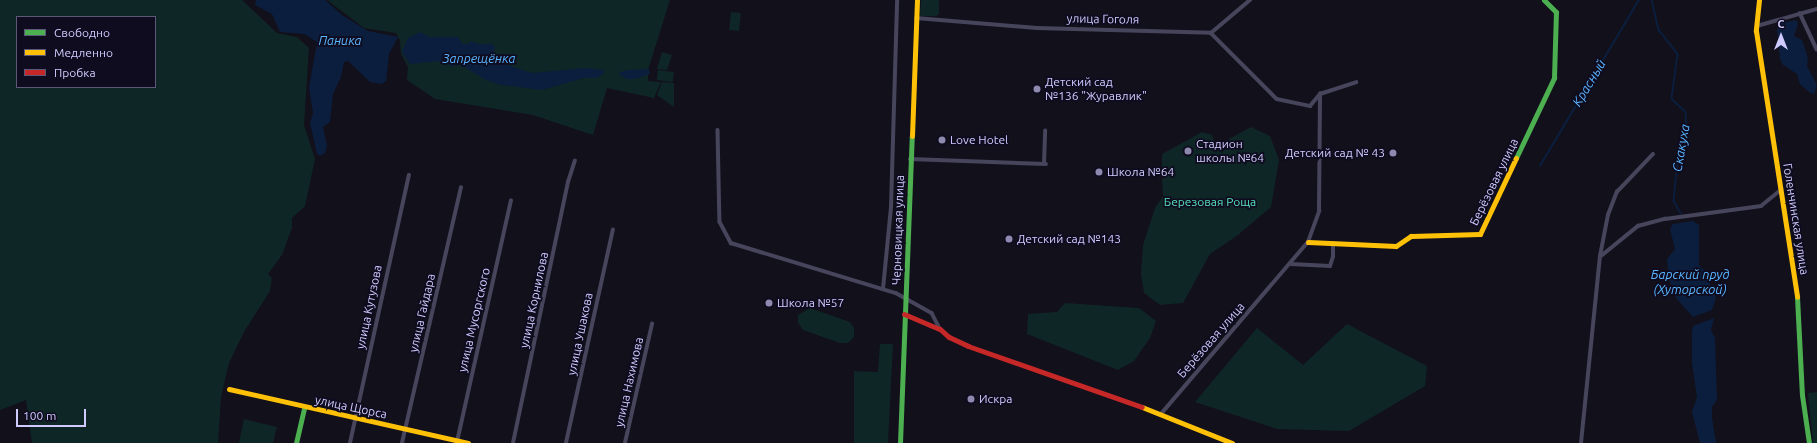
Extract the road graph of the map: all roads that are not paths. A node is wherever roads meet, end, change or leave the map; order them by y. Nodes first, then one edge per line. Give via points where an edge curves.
1 (897, 0) edge
2 (914, 0) edge
3 (918, 0) edge
4 (1250, 0) edge
5 (1544, 0) edge
6 (1759, 0) edge
7 (1817, 9) edge
8 (1800, 13) junction
9 (916, 18) junction
10 (1757, 26) junction
11 (1211, 33) junction
12 (1817, 49) edge
13 (1356, 82) dead end
14 (1320, 94) junction
15 (718, 130) dead end
16 (1045, 132) dead end
17 (1653, 154) dead end
18 (910, 159) junction
19 (575, 161) dead end
20 (409, 175) dead end
21 (461, 188) dead end
22 (1781, 190) junction
23 (511, 201) dead end
24 (613, 230) dead end
25 (1308, 242) junction
26 (1333, 245) junction
27 (1600, 256) junction
28 (1291, 264) junction
29 (883, 289) junction
30 (905, 298) junction
31 (904, 314) junction
32 (652, 324) dead end
33 (940, 329) junction
34 (229, 389) dead end
35 (304, 407) junction
36 (1161, 414) junction
37 (356, 418) junction
38 (405, 429) junction
39 (457, 442) edge
40 (296, 443) edge
41 (350, 443) edge
42 (402, 443) edge
43 (468, 443) edge
44 (513, 443) edge
45 (566, 443) edge
46 (625, 443) edge
47 (900, 443) edge
48 (1232, 443) edge
49 (1581, 443) edge
50 (1809, 443) edge

1 - 29 street via 890,207
2 - 9 street, Черновицкая улица
3 - 9 street, Черновицкая улица
4 - 11 street
5 - 26 street, Берёзовая улица via 1556,12 1554,78 1480,234 1412,236 1396,246
6 - 10 street, Голенчинская улица
7 - 8 street
8 - 10 street
8 - 12 street
9 - 11 street, улица Гоголя via 1037,28
9 - 18 street, Черновицкая улица
10 - 22 street, Голенчинская улица via 1763,87
11 - 14 street via 1277,99 1310,106
13 - 14 street
14 - 25 street, Берёзовая улица via 1319,210
15 - 29 street via 720,222 731,243
16 - 18 street via 1045,164
17 - 27 street via 1613,198
18 - 30 street, Черновицкая улица
19 - 44 street, улица Корнилова via 568,182
20 - 37 street, улица Кутузова
21 - 38 street, улица Гайдара
22 - 27 street via 1761,206 1665,219 1638,226
22 - 50 street, Голенчинская улица via 1796,281 1802,395
23 - 39 street, улица Мусоргского
24 - 45 street, улица Ушакова
25 - 26 street
25 - 28 street, Берёзовая улица
26 - 28 street via 1330,266
27 - 49 street
28 - 36 street, Берёзовая улица
29 - 30 street
30 - 31 street, Черновицкая улица
30 - 33 street via 932,313
31 - 33 street
31 - 47 street, Черновицкая улица
32 - 46 street, улица Нахимова
33 - 36 street via 949,337 968,346
34 - 35 street, улица Щорса
35 - 37 street, улица Щорса
35 - 40 street
36 - 48 street
37 - 38 street, улица Щорса
37 - 41 street, улица Кутузова
38 - 39 street, улица Щорса
38 - 42 street, улица Гайдара
39 - 43 street, улица Щорса

